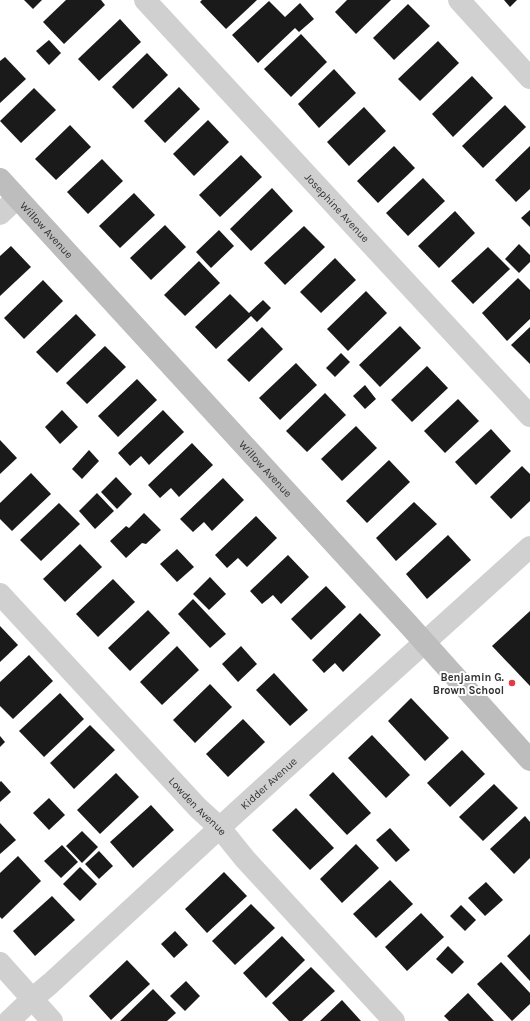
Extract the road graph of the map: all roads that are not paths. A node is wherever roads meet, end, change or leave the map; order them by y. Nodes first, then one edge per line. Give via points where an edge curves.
1 (145, 0) edge
2 (459, 0) edge
3 (530, 78) edge
4 (0, 179) edge
5 (17, 198) junction
6 (0, 214) edge
7 (530, 416) edge
8 (530, 547) edge
9 (0, 594) edge
10 (424, 643) junction
11 (530, 760) edge
12 (220, 828) junction
13 (0, 963) edge
14 (32, 999) junction
15 (9, 1021) edge
16 (52, 1021) edge
17 (394, 1021) edge

1 - 7 street, Josephine Avenue
2 - 3 street
4 - 5 street, Willow Avenue
5 - 6 street
5 - 10 street, Willow Avenue
8 - 10 street, Kidder Avenue
9 - 12 street, Lowden Avenue via 198,808
10 - 11 street, Willow Avenue
10 - 12 street, Kidder Avenue
12 - 14 street, Kidder Avenue
12 - 17 street, Lowden Avenue via 245,859
13 - 14 street
14 - 15 street, Kidder Avenue
14 - 16 street

